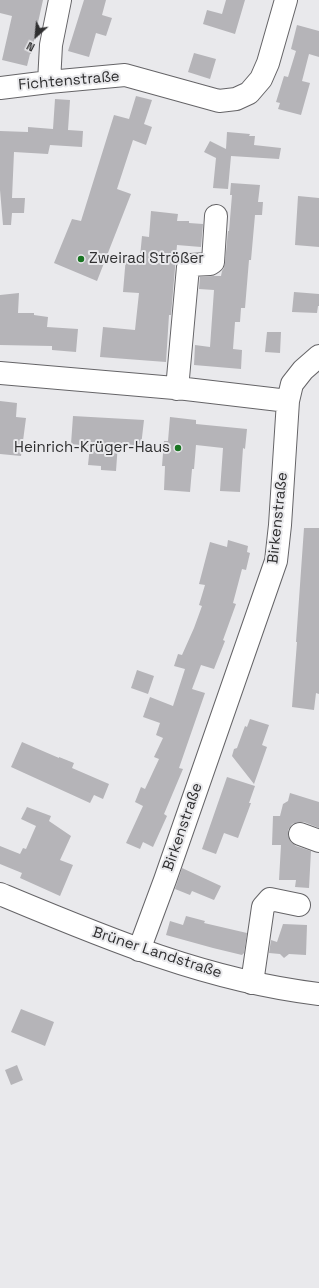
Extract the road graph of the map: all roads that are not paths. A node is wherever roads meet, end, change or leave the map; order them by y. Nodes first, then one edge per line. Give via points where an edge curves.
1 (60, 0) edge
2 (286, 0) edge
3 (48, 82) junction
4 (0, 88) edge
5 (216, 216) dead end
6 (319, 356) edge
7 (0, 372) edge
8 (177, 389) junction
9 (288, 401) junction
10 (0, 894) edge
11 (299, 905) dead end
12 (139, 950) junction
13 (252, 983) junction
14 (319, 994) edge

1 - 3 street via 51,45
2 - 3 street, Fichtenstraße via 261,79 249,92 236,99 219,101 125,75
3 - 4 street, Fichtenstraße
5 - 8 street via 213,262 188,267
6 - 9 street, Birkenstraße via 292,384
7 - 8 street
8 - 9 street
9 - 12 street, Birkenstraße via 276,561
10 - 12 street, Brüner Landstraße
11 - 13 street via 270,899 263,907
12 - 13 street, Brüner Landstraße via 182,965
13 - 14 street, Brüner Landstraße

